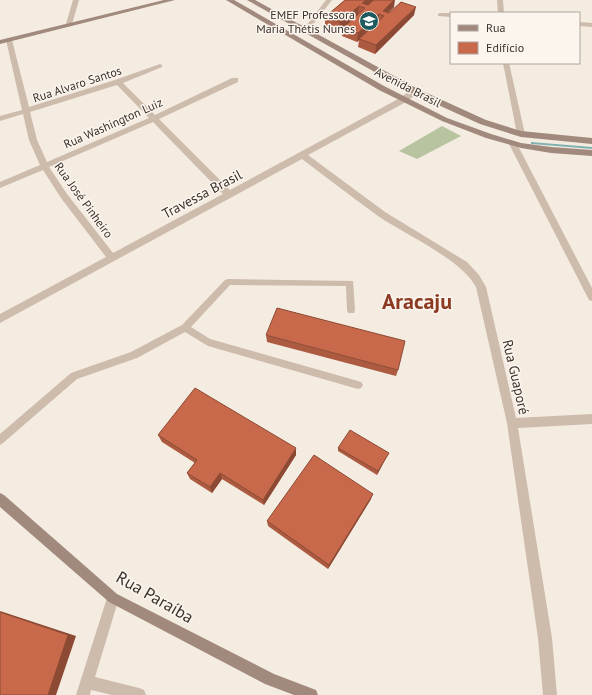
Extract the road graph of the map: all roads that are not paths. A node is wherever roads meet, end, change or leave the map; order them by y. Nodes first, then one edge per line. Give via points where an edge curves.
1 (76, 0) edge
2 (172, 0) edge
3 (229, 0) edge
4 (250, 0) edge
5 (329, 0) edge
6 (500, 0) edge
7 (501, 12) edge
8 (440, 15) dead end
9 (450, 15) edge
10 (69, 24) junction
11 (580, 24) edge
12 (592, 25) edge
13 (305, 31) junction
14 (9, 40) junction
15 (0, 42) edge
16 (506, 64) edge
17 (160, 66) dead end
18 (235, 80) dead end
19 (118, 82) junction
20 (415, 91) junction
21 (403, 100) junction
22 (27, 112) junction
23 (0, 119) edge
24 (153, 119) junction
25 (520, 134) junction
26 (592, 141) edge
27 (513, 144) junction
28 (592, 153) edge
29 (302, 155) junction
30 (45, 166) junction
31 (0, 185) edge
32 (229, 195) junction
33 (112, 258) junction
34 (592, 298) edge
35 (351, 310) dead end
36 (0, 319) edge
37 (185, 328) junction
38 (358, 385) dead end
39 (592, 419) edge
40 (512, 423) junction
41 (0, 440) edge
42 (0, 499) edge
43 (113, 598) junction
44 (85, 689) edge
45 (139, 695) edge
46 (311, 695) edge
47 (550, 695) edge

1 - 10 street
2 - 10 street
3 - 21 street, Avenida Brasil
4 - 13 street, Avenida Brasil
5 - 13 street
6 - 7 street
8 - 9 street
10 - 14 street
11 - 12 street
13 - 20 street, Avenida Brasil
14 - 15 street
14 - 22 street, Rua José Pinheiro
16 - 25 street
17 - 19 street, Rua Alvaro Santos
18 - 24 street, Rua Washington Luiz
19 - 22 street, Rua Alvaro Santos
19 - 24 street
20 - 21 street, Travessa Brasil
20 - 25 street, Avenida Brasil via 483,122
21 - 27 street, Avenida Brasil via 484,135
21 - 29 street, Travessa Brasil
22 - 23 street, Rua Alvaro Santos
22 - 30 street, Rua José Pinheiro via 32,140
24 - 30 street, Rua Washington Luiz
24 - 32 street
25 - 26 street, Avenida Brasil
27 - 28 street, Avenida Brasil
27 - 34 street
29 - 32 street, Travessa Brasil
29 - 40 street, Rua Guaporé via 382,214 464,265 476,278 484,298
30 - 31 street, Rua Washington Luiz
30 - 33 street, Rua José Pinheiro via 64,196
32 - 33 street, Travessa Brasil
33 - 36 street, Travessa Brasil
35 - 37 lane via 350,283 228,282
37 - 38 lane via 208,342
37 - 41 lane via 134,356 74,376
39 - 40 street
40 - 47 street, Rua Guaporé via 545,638
42 - 43 street, Rua Paraíba
43 - 44 street
43 - 46 street, Rua Paraíba via 270,679
44 - 45 street

